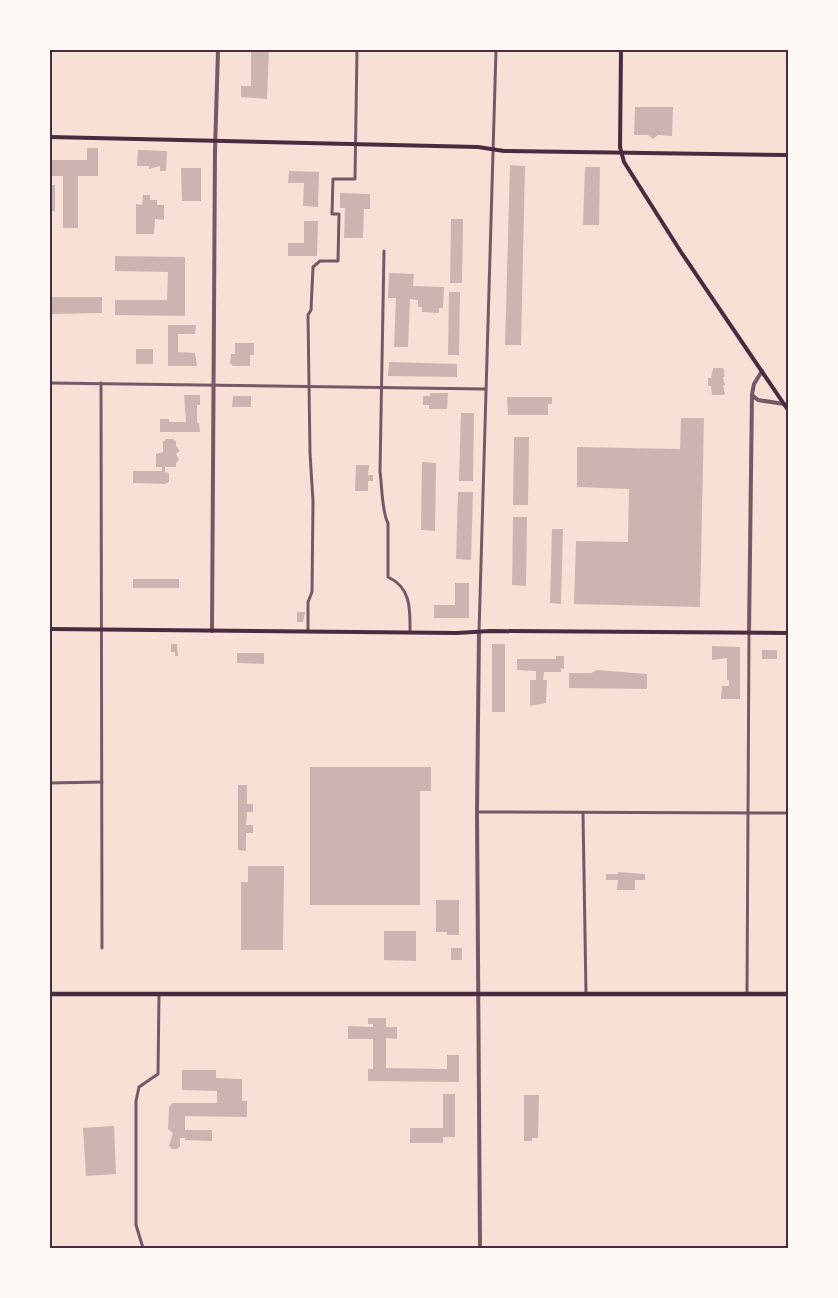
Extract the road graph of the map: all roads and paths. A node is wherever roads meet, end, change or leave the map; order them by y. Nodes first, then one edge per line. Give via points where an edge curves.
1 (218, 50) edge
2 (357, 50) edge
3 (496, 50) edge
4 (621, 50) edge
5 (50, 137) edge
6 (215, 140) junction
7 (356, 143) junction
8 (492, 149) junction
9 (621, 153) junction
10 (789, 155) edge
11 (384, 251) dead end
12 (762, 371) junction
13 (50, 383) edge
14 (101, 383) junction
15 (214, 385) junction
16 (309, 386) junction
17 (381, 387) junction
18 (485, 389) junction
19 (752, 394) junction
20 (784, 404) junction
21 (789, 410) edge
22 (50, 629) edge
23 (101, 629) junction
24 (212, 631) junction
25 (308, 632) junction
26 (479, 632) junction
27 (410, 633) junction
28 (749, 633) junction
29 (789, 633) edge
30 (102, 782) junction
31 (50, 783) edge
32 (477, 812) junction
33 (583, 813) junction
34 (789, 813) edge
35 (748, 814) junction
36 (102, 948) dead end
37 (159, 993) junction
38 (50, 994) edge
39 (478, 994) junction
40 (586, 994) junction
41 (747, 994) junction
42 (789, 994) edge
43 (143, 1248) edge
44 (480, 1248) edge

1 - 6 street
2 - 7 street
3 - 8 street
4 - 9 main road
5 - 6 main road
6 - 7 main road
6 - 15 street
7 - 8 main road
7 - 16 street via 355,179 333,179 332,214 339,214 338,261 320,261 312,272
8 - 9 main road
8 - 18 street
9 - 10 main road
9 - 12 main road via 631,176
11 - 17 street
12 - 19 street
12 - 20 main road
13 - 14 street
14 - 15 street
14 - 23 street
15 - 16 street
15 - 24 street
16 - 17 street
16 - 25 street via 313,537
17 - 18 street
17 - 27 street via 380,472 384,517 388,523 388,577 410,602
18 - 26 street
19 - 20 street via 758,400
19 - 28 street
20 - 21 main road
22 - 23 main road
23 - 24 main road
23 - 30 street
24 - 25 main road
25 - 27 main road
26 - 27 main road
26 - 28 main road
26 - 32 street
28 - 29 main road
28 - 35 street
30 - 31 street
30 - 36 street
32 - 33 street
32 - 39 street
33 - 35 street
33 - 40 street
34 - 35 street
35 - 41 street
37 - 38 main road
37 - 39 main road
37 - 43 street via 158,1074 144,1082 136,1101 136,1225
39 - 40 main road
39 - 44 street
40 - 41 main road
41 - 42 main road

